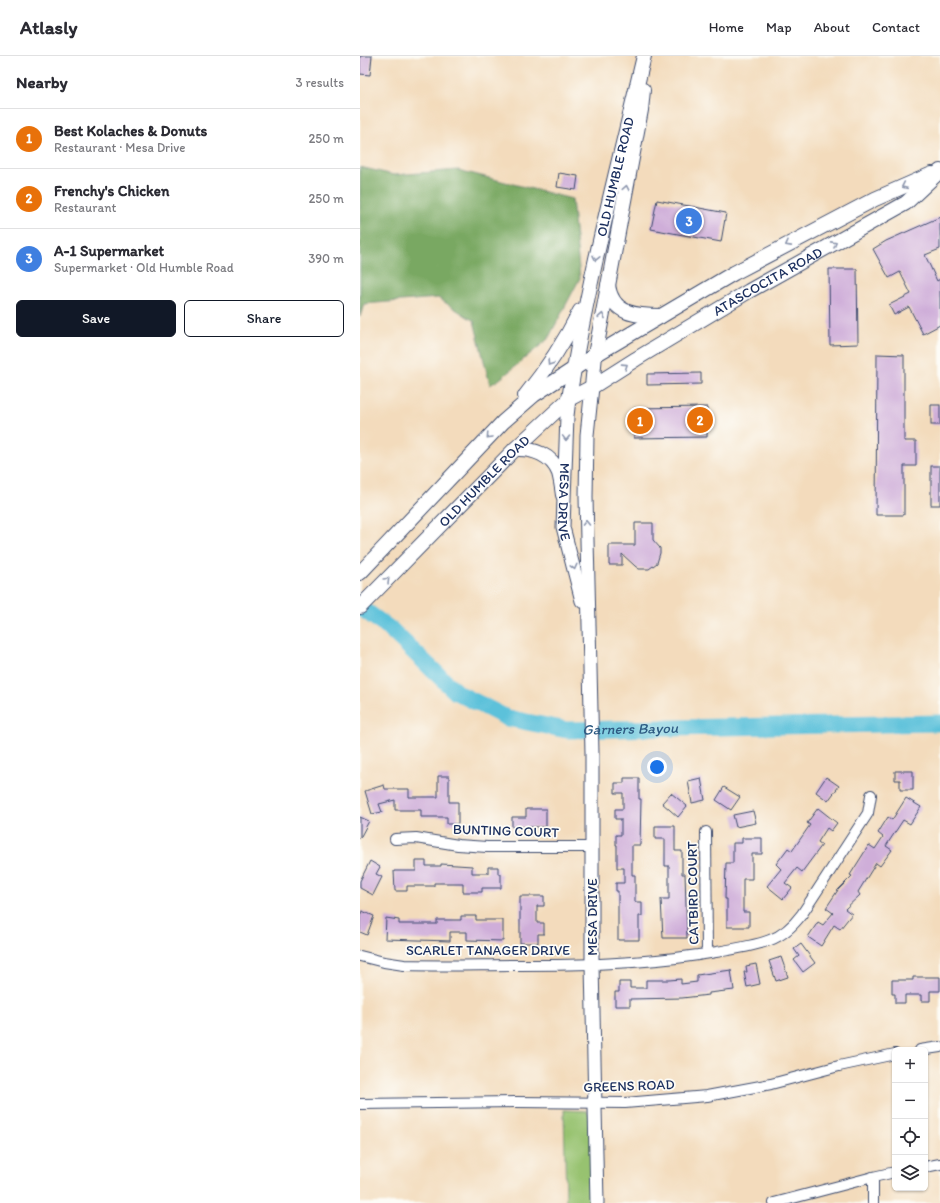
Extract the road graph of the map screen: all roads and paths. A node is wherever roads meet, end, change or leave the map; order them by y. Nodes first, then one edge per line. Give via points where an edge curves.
1 (644, 56) edge
2 (647, 56) edge
3 (940, 171) edge
4 (608, 284) junction
5 (589, 293) junction
6 (661, 316) junction
7 (595, 354) junction
8 (574, 369) junction
9 (592, 387) junction
10 (569, 399) junction
11 (507, 419) junction
12 (515, 449) junction
13 (563, 495) junction
14 (360, 574) edge
15 (360, 607) edge
16 (590, 632) junction
17 (871, 795) dead end
18 (706, 832) dead end
19 (395, 839) dead end
20 (592, 847) junction
21 (708, 953) junction
22 (360, 956) edge
23 (592, 964) junction
24 (940, 1047) edge
25 (928, 1049) edge
26 (892, 1055) edge
27 (595, 1102) junction
28 (360, 1104) edge
29 (940, 1164) edge
30 (928, 1166) edge
31 (892, 1173) edge
32 (873, 1177) junction
33 (597, 1203) edge
34 (774, 1203) edge
35 (873, 1203) edge

1 -> 5 main road, OLD HUMBLE ROAD
4 -> 2 main road, OLD HUMBLE ROAD via 641,110
3 -> 6 main road, ATASCOCITA ROAD via 875,199 826,224 734,273
9 -> 3 main road, ATASCOCITA ROAD via 749,291 906,203
4 - 6 main road via 611,298 620,309 643,316
7 -> 4 main road, OLD HUMBLE ROAD
5 - 8 main road, OLD HUMBLE ROAD
5 -> 11 main road via 571,330 547,367
6 - 7 main road, ATASCOCITA ROAD
7 - 8 main road, OLD HUMBLE ROAD
7 - 9 main road, OLD HUMBLE ROAD
8 - 10 main road, MESA DRIVE
8 - 11 main road, OLD HUMBLE ROAD via 534,395
9 - 10 main road, OLD HUMBLE ROAD
16 -> 9 street, MESA DRIVE via 586,484
10 - 12 main road, OLD HUMBLE ROAD
10 -> 13 street, MESA DRIVE
11 -> 14 main road, OLD HUMBLE ROAD
12 - 13 main road via 535,451 552,463 559,473
15 -> 12 main road, OLD HUMBLE ROAD
13 -> 16 street, MESA DRIVE via 563,526
16 - 20 street, MESA DRIVE
17 - 21 street, SCARLET TANAGER DRIVE via 868,813 794,924 769,940
18 - 21 street, CATBIRD COURT
19 - 20 street, BUNTING COURT via 416,838 487,847
20 - 23 street, MESA DRIVE
21 - 23 street, SCARLET TANAGER DRIVE via 636,962
22 - 23 street, SCARLET TANAGER DRIVE via 404,965
23 - 27 street, MESA DRIVE
24 - 25 street
26 - 27 street, GREENS ROAD via 771,1084 707,1096 625,1103
27 - 28 street, GREENS ROAD
27 - 33 street, MESA DRIVE
29 - 30 street
31 - 32 street
32 - 34 street
32 - 35 street

